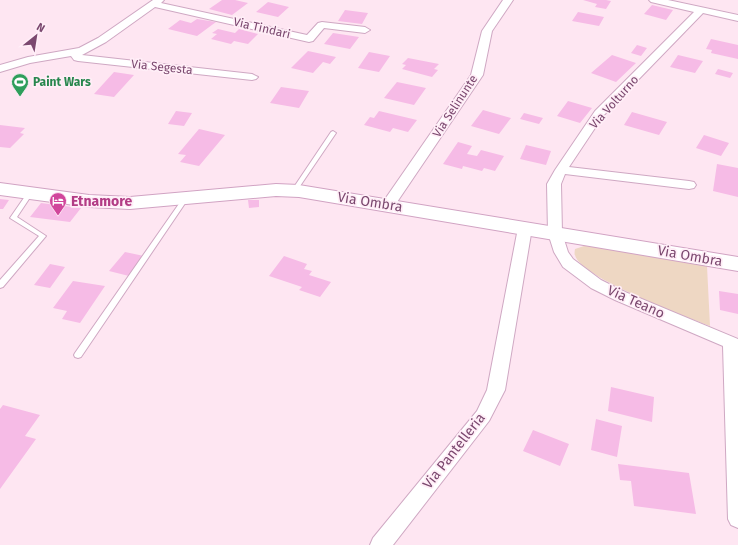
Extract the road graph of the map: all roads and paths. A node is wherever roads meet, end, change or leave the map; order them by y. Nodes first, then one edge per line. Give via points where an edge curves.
1 (508, 0) edge
2 (654, 0) edge
3 (156, 2) edge
4 (701, 10) junction
5 (738, 18) edge
6 (365, 30) dead end
7 (75, 53) junction
8 (0, 69) edge
9 (252, 77) dead end
10 (333, 133) dead end
11 (561, 170) junction
12 (689, 185) dead end
13 (0, 189) edge
14 (294, 191) junction
15 (30, 193) junction
16 (185, 199) junction
17 (388, 205) junction
18 (525, 228) junction
19 (555, 233) junction
20 (738, 264) edge
21 (0, 285) edge
22 (735, 344) edge
23 (78, 355) dead end
24 (738, 519) edge
25 (380, 545) edge

1 - 17 street, Via Selinunte via 487,31 476,76
2 - 4 street
3 - 6 street, Via Tindari via 309,39 322,25
3 - 7 street via 90,47
4 - 5 street
4 - 11 street, Via Volturno via 600,114
7 - 8 street via 28,60
7 - 9 street, Via Segesta via 78,58
10 - 14 lane
11 - 12 street
11 - 19 street, Via Volturno via 554,184
13 - 15 main road, Via Ombra
14 - 16 main road, Via Ombra via 276,190
14 - 17 main road, Via Ombra
15 - 16 main road, Via Ombra via 112,203
15 - 21 lane via 13,218 43,236
16 - 23 lane
17 - 18 main road, Via Ombra
18 - 19 main road, Via Ombra
18 - 25 street, Via Pantelleria via 496,390 483,416
19 - 20 main road, Via Ombra
19 - 22 street, Via Teano via 561,252 568,263 596,284
22 - 24 street

